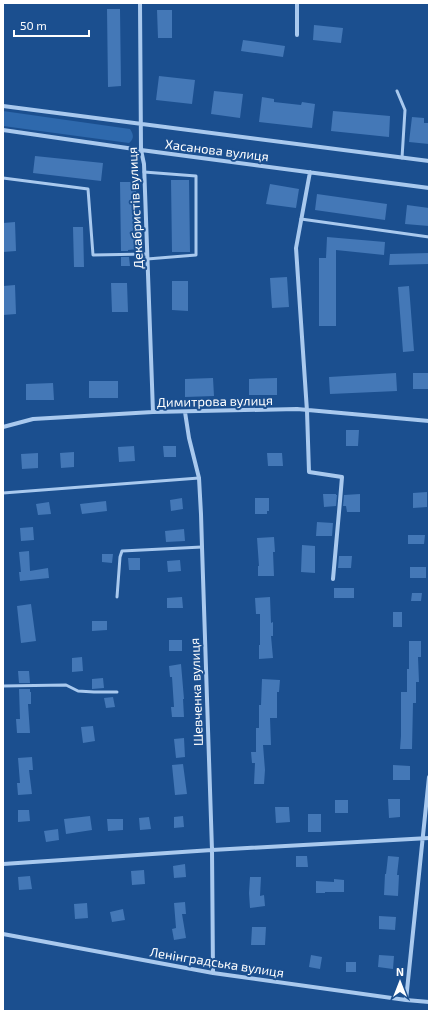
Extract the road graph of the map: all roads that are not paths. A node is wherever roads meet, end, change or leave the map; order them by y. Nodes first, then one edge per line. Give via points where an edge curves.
1 (140, 3) edge
2 (297, 3) edge
3 (297, 34) dead end
4 (397, 91) dead end
5 (3, 106) edge
6 (141, 124) junction
7 (3, 130) edge
8 (141, 150) junction
9 (402, 158) junction
10 (429, 161) edge
11 (144, 172) junction
12 (310, 172) junction
13 (3, 178) edge
14 (429, 188) edge
15 (301, 219) junction
16 (429, 237) edge
17 (147, 256) junction
18 (307, 410) junction
19 (153, 412) junction
20 (185, 412) junction
21 (429, 421) edge
22 (3, 427) edge
23 (199, 478) junction
24 (3, 493) edge
25 (202, 547) junction
26 (333, 579) dead end
27 (117, 597) dead end
28 (3, 686) edge
29 (117, 692) dead end
30 (429, 777) edge
31 (423, 838) junction
32 (429, 838) edge
33 (212, 850) junction
34 (3, 864) edge
35 (3, 934) edge
36 (214, 973) junction
37 (406, 1000) junction
38 (429, 1002) edge

1 - 6 street, Декабристів вулиця
2 - 3 street
4 - 9 lane via 405,110
5 - 6 street, Хасанова вулиця
6 - 8 street, Декабристів вулиця
6 - 9 street, Хасанова вулиця
7 - 8 street, Хасанова вулиця
8 - 11 street, Декабристів вулиця
8 - 12 street, Хасанова вулиця
9 - 10 street, Хасанова вулиця
11 - 17 street, Декабристів вулиця
11 - 17 lane via 196,176 196,255
12 - 14 street, Хасанова вулиця
12 - 15 street
13 - 17 lane via 88,189 93,255
15 - 16 lane
15 - 18 street via 296,248
17 - 19 street, Декабристів вулиця
18 - 20 street, Димитрова вулиця
18 - 21 street, Димитрова вулиця
18 - 26 street via 309,472 342,477
19 - 20 street, Димитрова вулиця
19 - 22 street, Димитрова вулиця via 32,419
20 - 23 street, Шевченка вулиця
23 - 24 lane
23 - 25 street, Шевченка вулиця
25 - 27 lane via 122,551
25 - 33 street, Шевченка вулиця
28 - 29 lane via 66,685 78,692
30 - 31 street
31 - 32 street
31 - 33 street
31 - 37 street
33 - 34 street
33 - 36 street, Шевченка вулиця
35 - 36 street, Ленінградська вулиця
36 - 37 street, Ленінградська вулиця
37 - 38 street, Ленінградська вулиця

